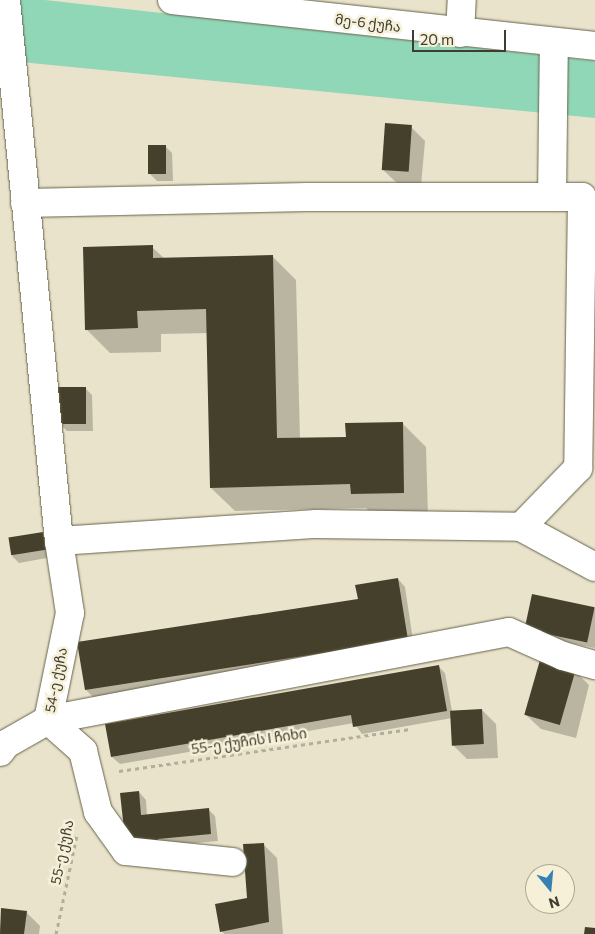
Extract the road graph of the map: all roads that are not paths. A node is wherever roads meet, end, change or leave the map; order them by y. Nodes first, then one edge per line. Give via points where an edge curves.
1 (6, 0) edge
2 (172, 0) edge
3 (462, 0) edge
4 (460, 33) junction
5 (554, 42) junction
6 (595, 46) edge
7 (552, 197) junction
8 (589, 197) edge
9 (25, 203) junction
10 (521, 527) junction
11 (59, 541) junction
12 (595, 567) edge
13 (590, 664) edge
14 (48, 720) junction
15 (0, 752) edge
16 (232, 862) dead end

1 - 9 street
2 - 4 street, მე-6 ქუჩა
3 - 4 street
4 - 5 street, მე-6 ქუჩა
5 - 6 street, მე-6 ქუჩა
5 - 7 street
7 - 8 street
7 - 9 street via 308,197
8 - 10 street via 578,468
9 - 11 street
10 - 11 street via 316,524
10 - 12 street
11 - 14 street, 54-ე ქუჩა via 70,613
13 - 14 street via 509,632
14 - 15 street, 54-ე ქუჩა via 6,744
14 - 16 street via 83,751 98,812 126,851

